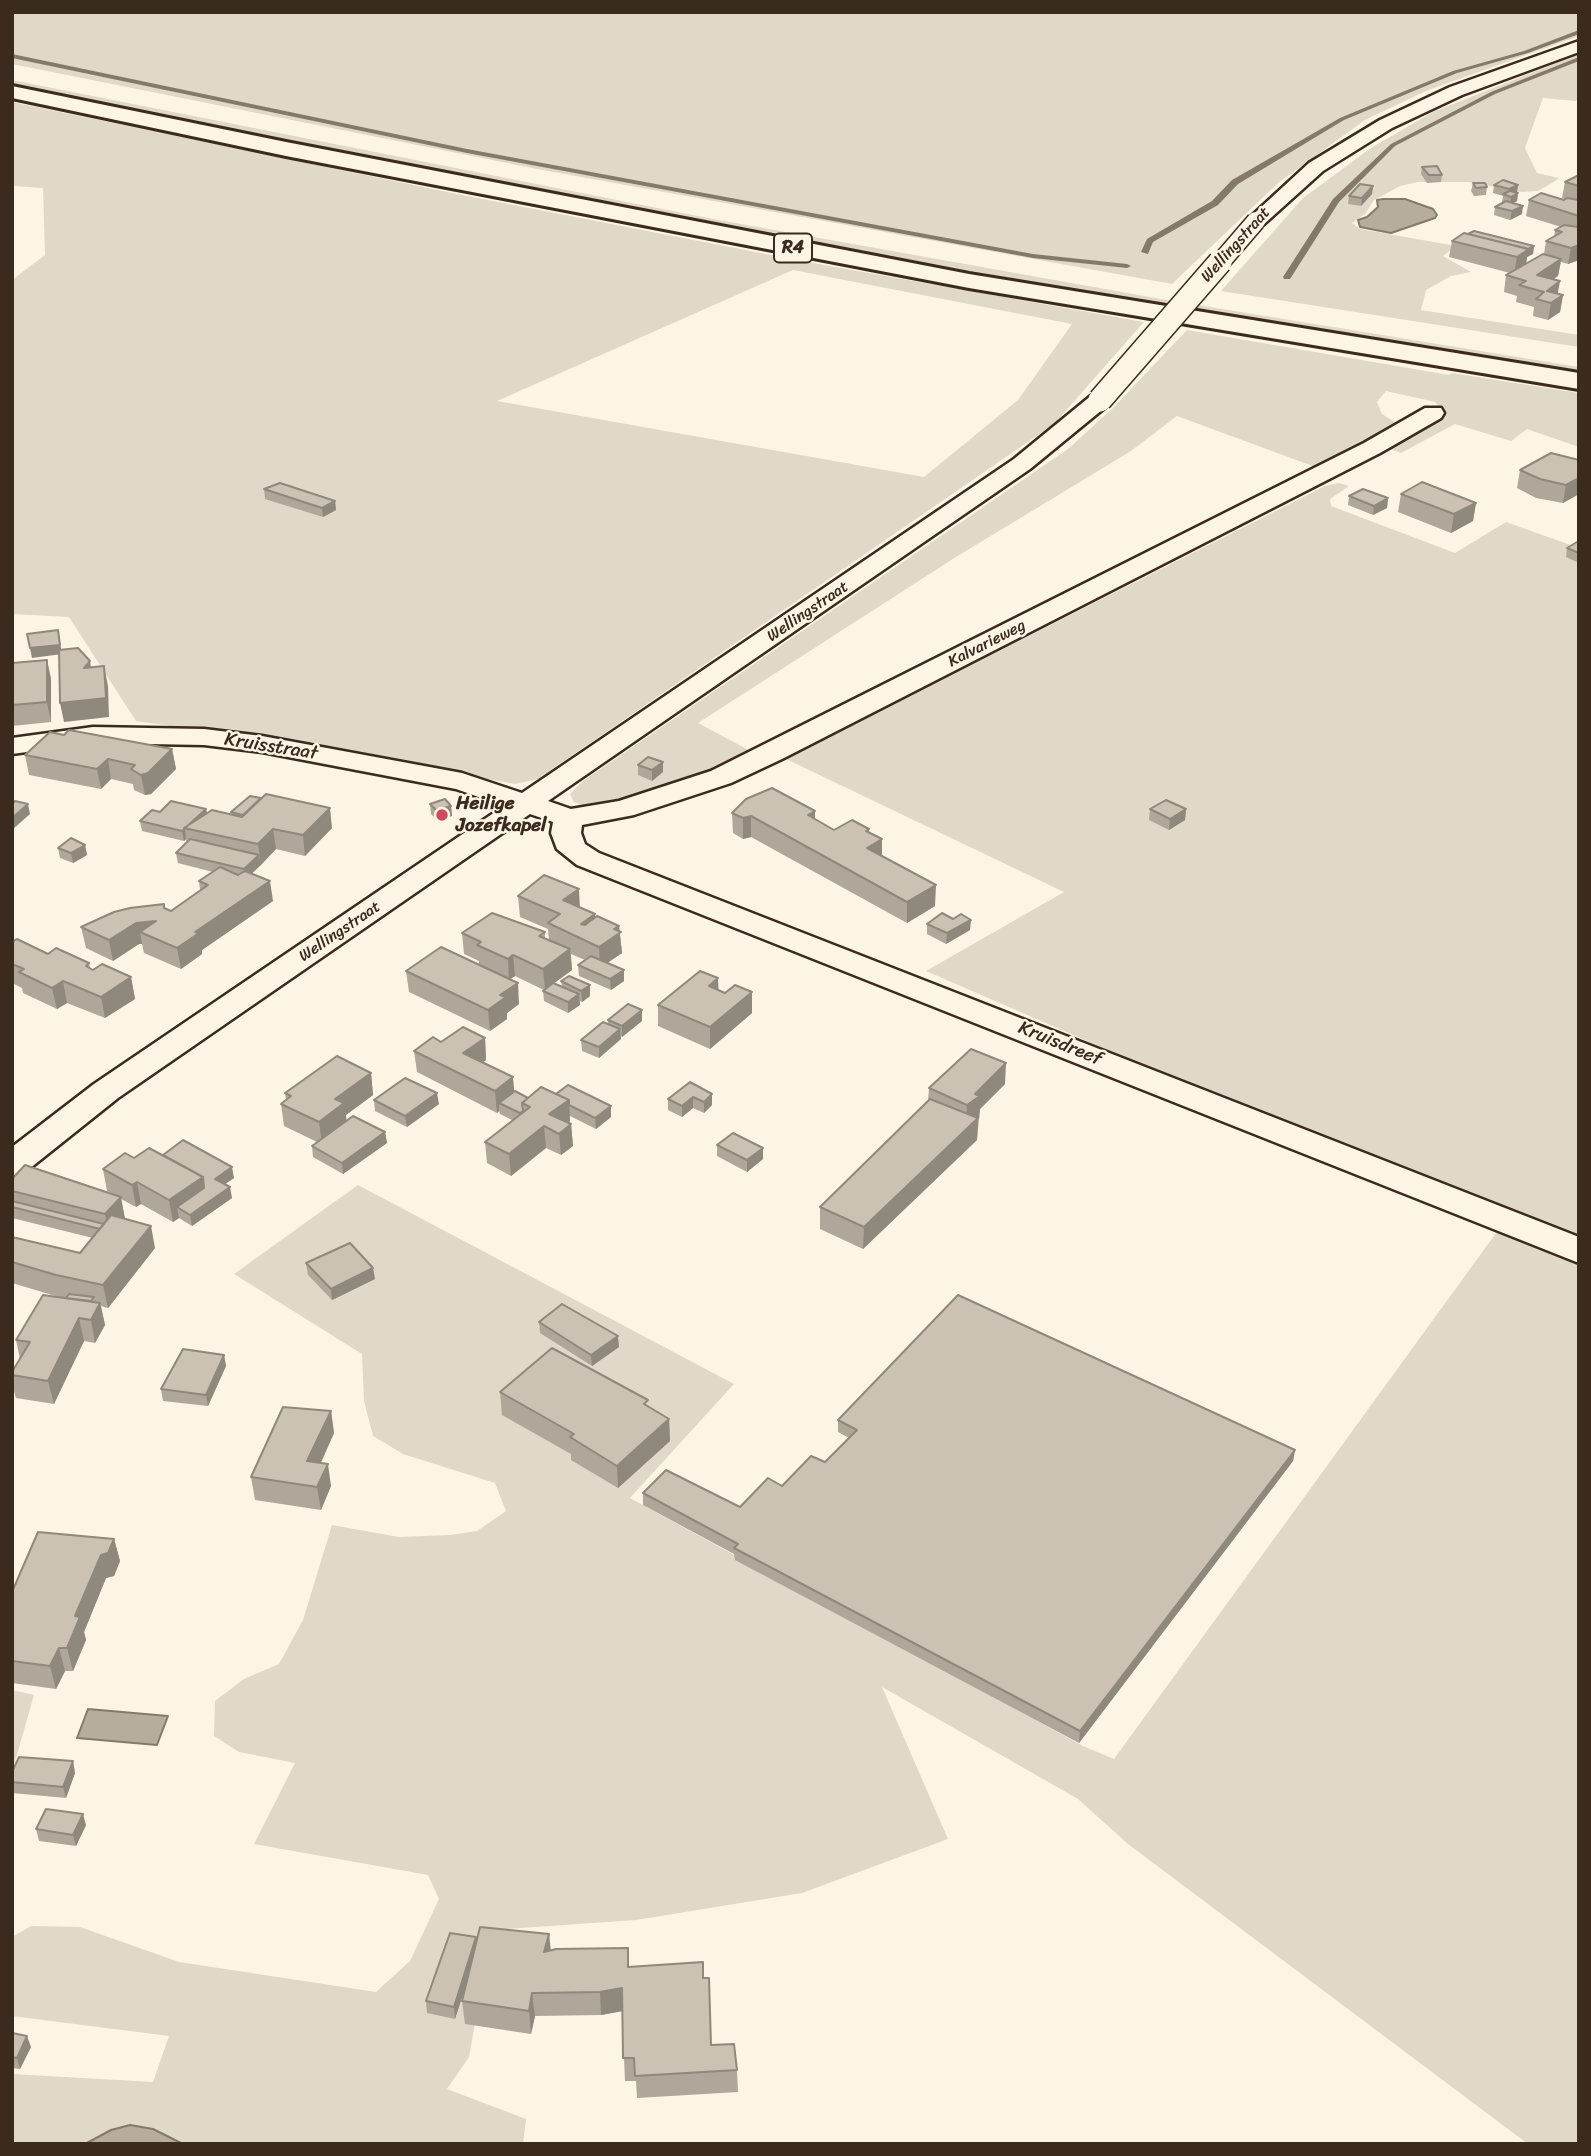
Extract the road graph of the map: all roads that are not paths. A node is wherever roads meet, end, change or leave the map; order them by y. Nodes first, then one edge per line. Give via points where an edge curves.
1 (1579, 46) edge
2 (12, 73) edge
3 (12, 92) edge
4 (1579, 359) edge
5 (1579, 381) edge
6 (1433, 413) dead end
7 (12, 746) edge
8 (526, 802) junction
9 (569, 818) junction
10 (12, 1165) edge
11 (1579, 1251) edge

1 - 8 street, Wellingstraat, bridge via 1457,91 1386,124 1316,167 1256,220 1100,400 1022,464
2 - 4 highway, R4 via 758,221 1217,302
3 - 5 highway, R4 via 969,281
6 - 9 street, Kalvarieweg via 772,753 663,799
7 - 8 street, Kruisstraat via 93,735 204,737 462,782
8 - 9 street
8 - 10 street, Wellingstraat via 106,1091
9 - 11 street, Kruisdreef via 565,833 572,849 588,859

